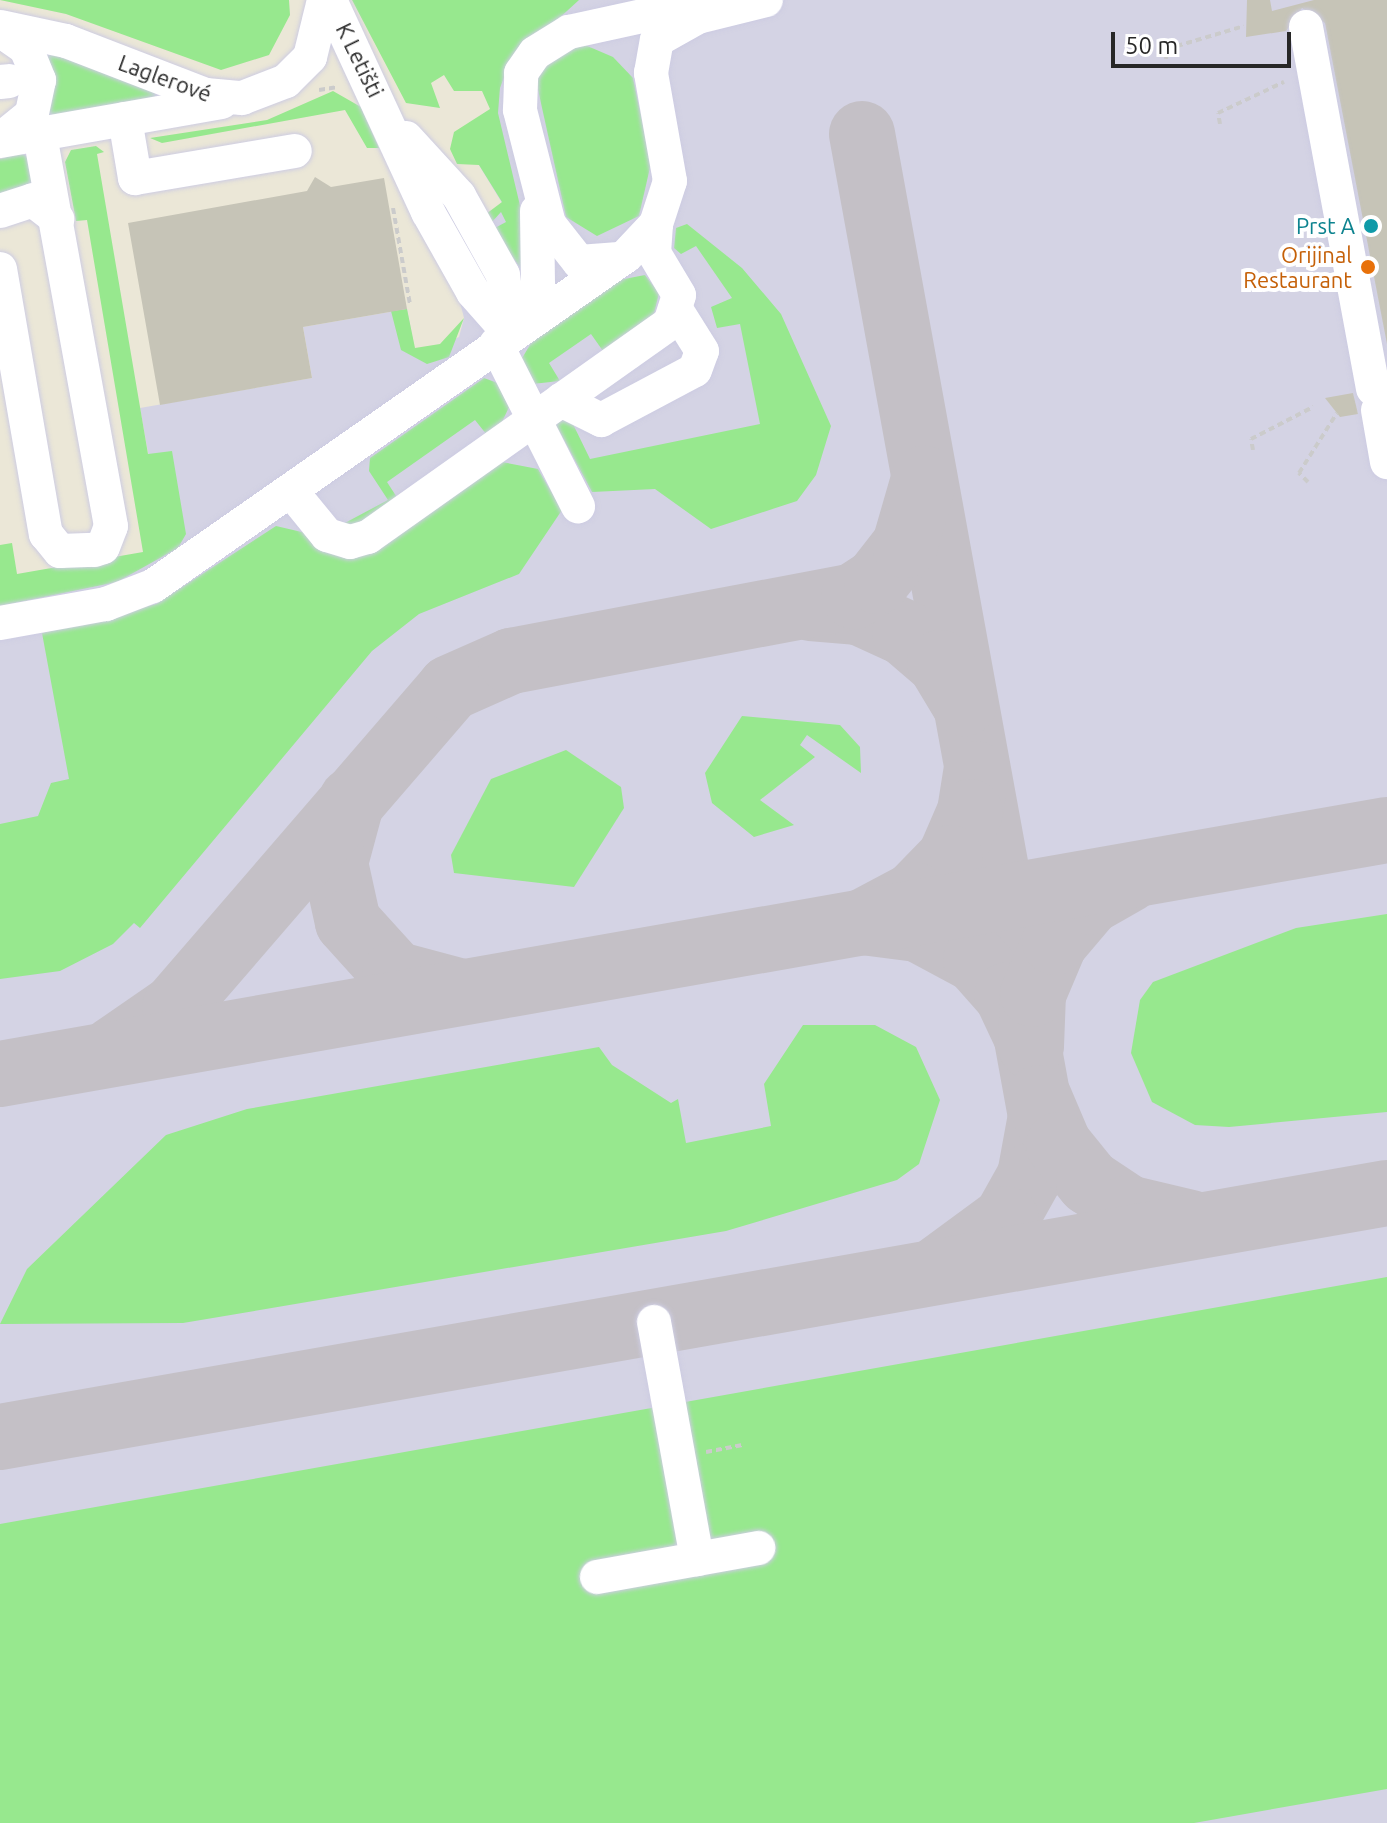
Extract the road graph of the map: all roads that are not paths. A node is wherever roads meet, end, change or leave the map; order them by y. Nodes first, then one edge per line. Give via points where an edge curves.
1 (324, 0) edge
2 (330, 0) edge
3 (598, 0) edge
4 (750, 3) edge
5 (1303, 11) edge
6 (0, 28) edge
7 (569, 32) junction
8 (242, 98) junction
9 (125, 119) junction
10 (40, 134) junction
11 (0, 140) edge
12 (295, 151) dead end
13 (536, 187) junction
14 (0, 211) edge
15 (57, 219) junction
16 (656, 224) junction
17 (626, 256) junction
18 (0, 269) edge
19 (674, 317) junction
20 (503, 340) junction
21 (548, 410) junction
22 (1387, 462) edge
23 (291, 491) junction
24 (578, 506) dead end
25 (0, 623) edge
26 (654, 1322) dead end
27 (758, 1548) dead end
28 (697, 1559) junction
29 (597, 1577) dead end

1 - 8 lane, Laglerové via 310,57 286,81
2 - 20 lane, K Letišti via 390,120 428,212
3 - 7 lane
4 - 7 lane via 699,4
4 - 16 lane via 677,26 652,49 670,166
5 - 22 lane
6 - 8 lane, Laglerové via 66,41 206,95
6 - 11 lane via 26,48 39,80 32,114
7 - 13 lane via 535,53 521,73 520,110
8 - 9 lane
9 - 10 lane
9 - 12 lane via 135,178
10 - 11 lane
10 - 15 lane
13 - 17 lane via 569,256 600,265
13 - 20 lane via 540,273
14 - 15 lane via 33,200
15 - 18 lane via 111,526 103,547 68,554 46,534
16 - 17 lane
16 - 19 lane via 654,253 677,289
17 - 20 lane
19 - 21 lane
19 - 21 lane via 702,351 695,370 601,420
20 - 21 lane, K Letišti
20 - 23 lane
21 - 23 lane via 359,541 327,535
21 - 24 lane, K Letišti
23 - 25 lane via 143,590
26 - 28 lane
27 - 28 lane
28 - 29 lane

